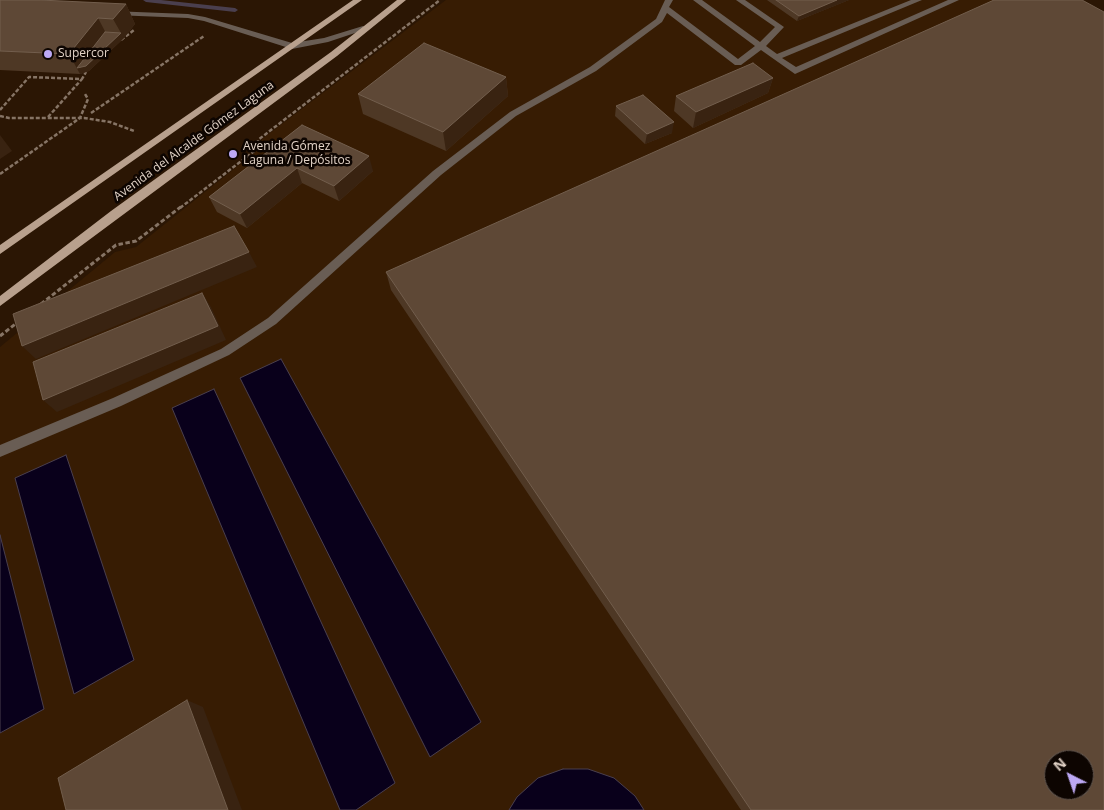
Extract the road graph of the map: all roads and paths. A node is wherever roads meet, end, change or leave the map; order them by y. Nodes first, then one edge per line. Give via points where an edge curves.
1 (358, 0) edge
2 (402, 0) edge
3 (440, 0) edge
4 (697, 0) edge
5 (740, 0) edge
6 (918, 0) edge
7 (955, 0) edge
8 (667, 4) edge
9 (101, 12) edge
10 (363, 29) junction
11 (134, 30) dead end
12 (209, 32) dead end
13 (121, 40) edge
14 (292, 46) junction
15 (761, 46) junction
16 (776, 57) junction
17 (86, 72) edge
18 (82, 79) junction
19 (85, 94) dead end
20 (0, 110) edge
21 (91, 113) dead end
22 (0, 116) edge
23 (48, 118) junction
24 (80, 118) junction
25 (134, 131) dead end
26 (0, 174) edge
27 (0, 250) edge
28 (0, 302) edge
29 (39, 305) edge
30 (23, 318) edge
31 (0, 336) edge
32 (0, 451) edge

1 - 14 main road, Avenida del Alcalde Gómez Laguna
2 - 10 main road, Avenida del Alcalde Gómez Laguna
3 - 29 path via 258,140 257,149 136,241 116,245
4 - 15 street
5 - 15 street via 780,27
6 - 16 street
7 - 16 street via 796,71
8 - 15 street via 738,63
8 - 32 street via 660,20 594,69 513,114 437,174 272,321 225,352
9 - 14 street via 196,18
10 - 14 street
10 - 28 main road, Avenida del Alcalde Gómez Laguna via 334,54
11 - 13 path
12 - 21 path
14 - 27 main road, Avenida del Alcalde Gómez Laguna
15 - 16 street
17 - 18 path
18 - 20 path via 28,77
18 - 23 path
19 - 24 path via 88,99
22 - 23 path
23 - 24 path
24 - 25 path via 110,122
24 - 26 path
30 - 31 path

